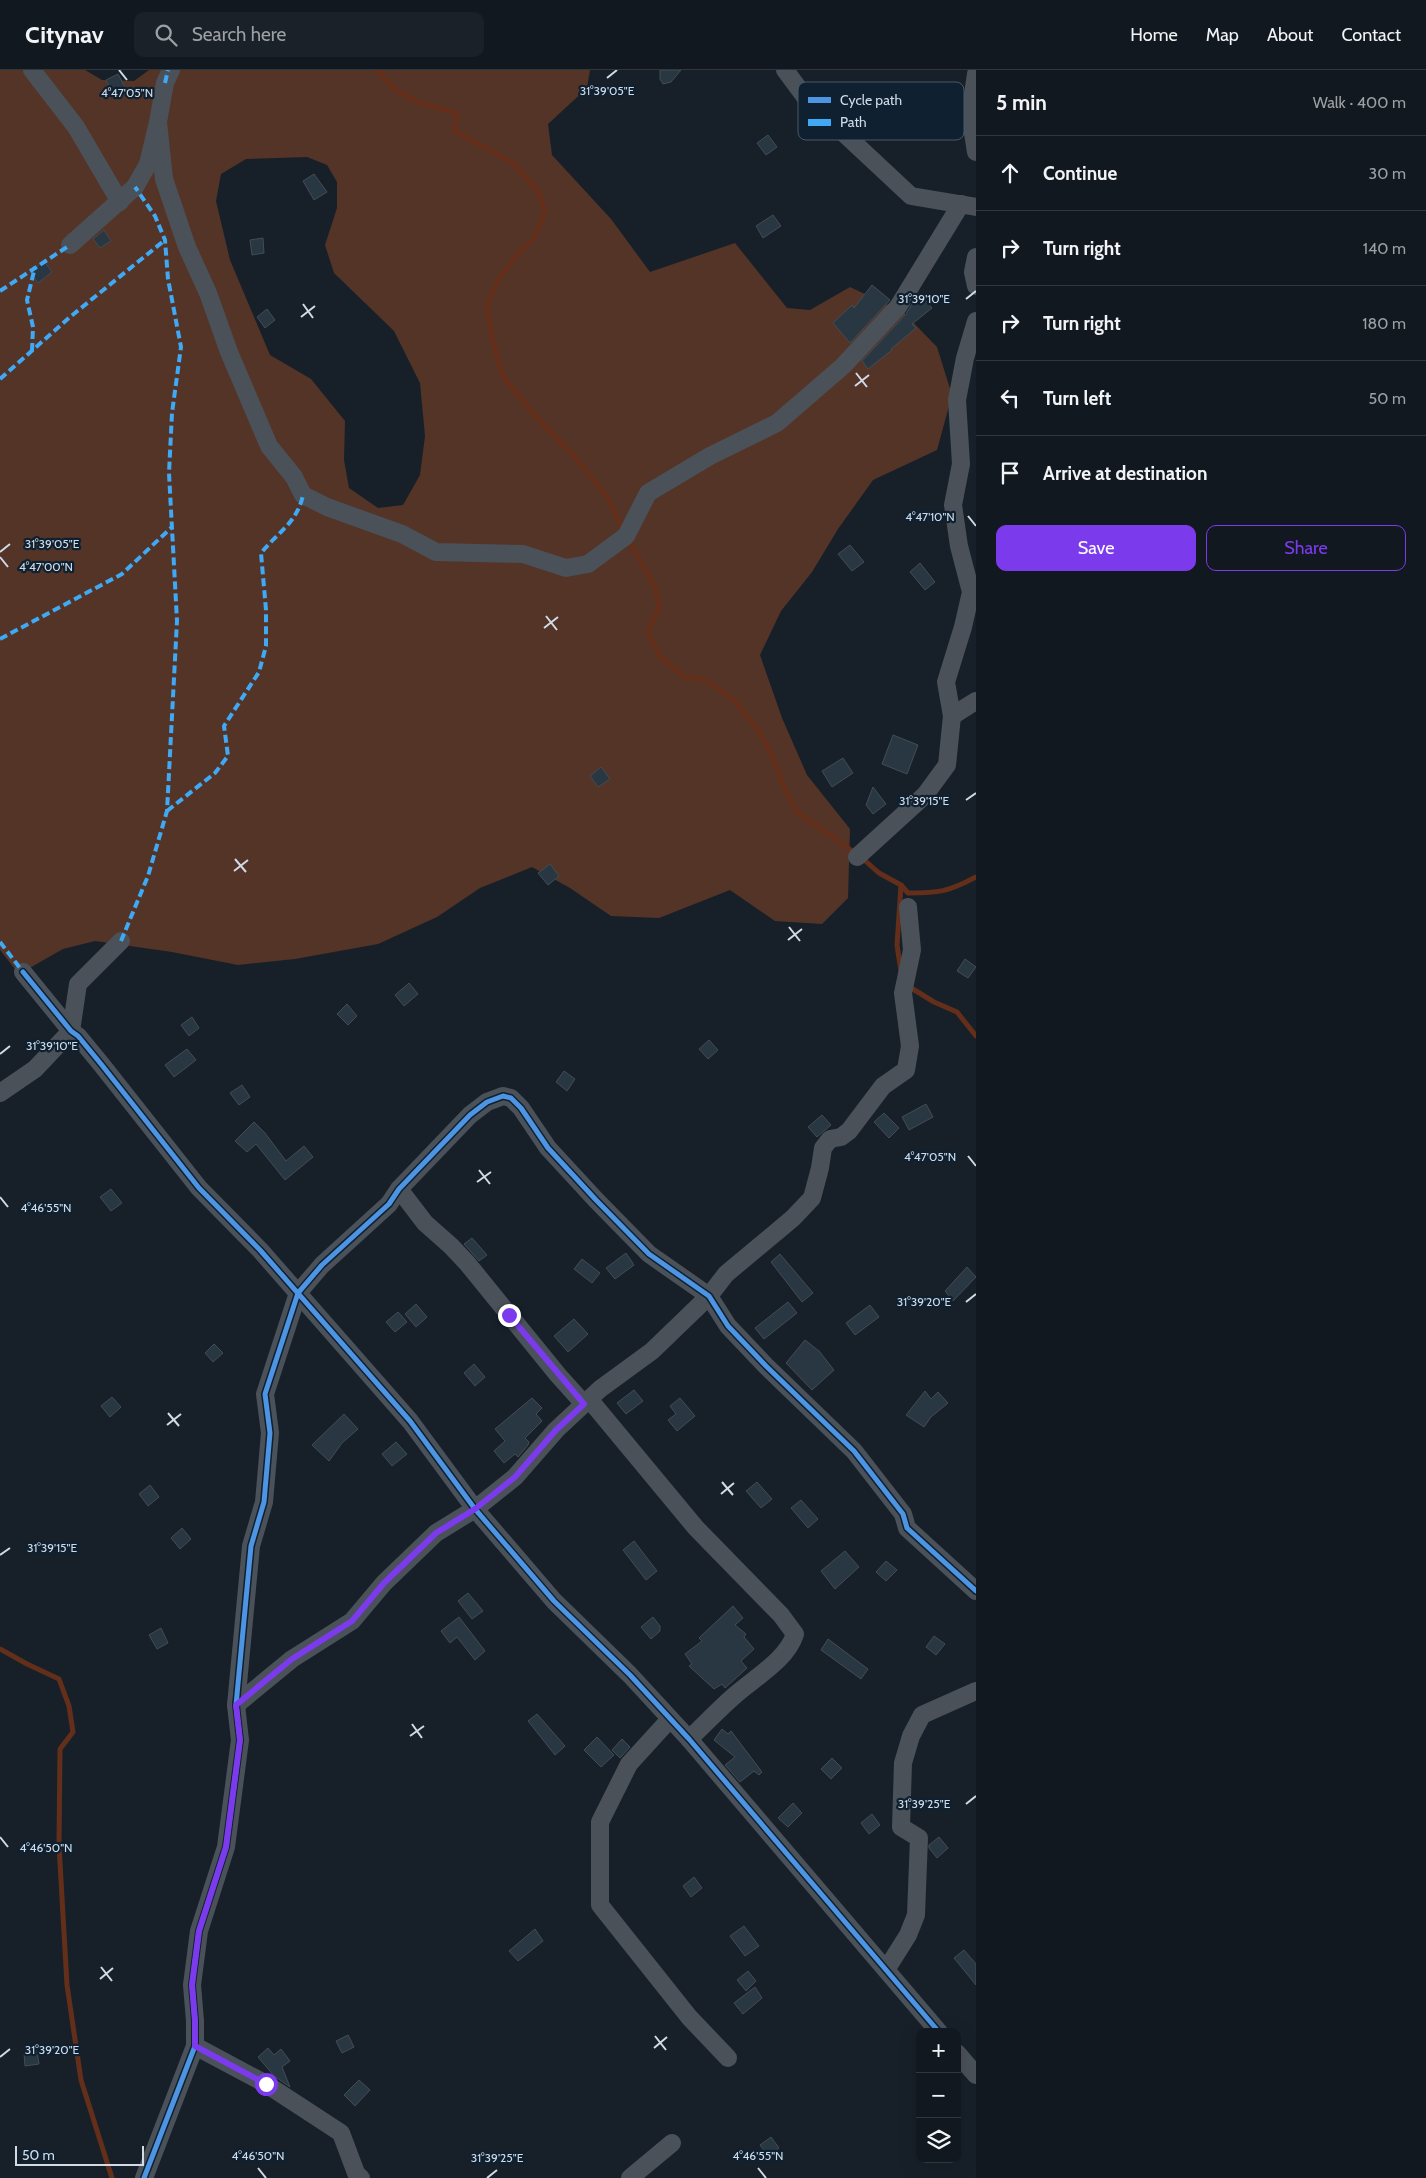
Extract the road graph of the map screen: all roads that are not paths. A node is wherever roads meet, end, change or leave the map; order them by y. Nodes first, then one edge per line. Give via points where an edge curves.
1 (32, 70) edge
2 (172, 70) edge
3 (785, 70) edge
4 (976, 74) edge
5 (798, 88) edge
6 (158, 122) junction
7 (851, 140) edge
8 (976, 152) edge
9 (120, 202) junction
10 (968, 206) edge
11 (70, 245) dead end
12 (976, 257) edge
13 (976, 286) edge
14 (976, 321) edge
15 (971, 358) edge
16 (969, 468) edge
17 (976, 701) edge
18 (952, 716) junction
19 (856, 857) dead end
20 (908, 907) dead end
21 (121, 941) dead end
22 (23, 972) dead end
23 (70, 1031) junction
24 (0, 1094) edge
25 (399, 1188) junction
26 (298, 1293) junction
27 (709, 1296) junction
28 (587, 1401) junction
29 (475, 1509) junction
30 (976, 1591) edge
31 (976, 1691) edge
32 (236, 1705) junction
33 (670, 1719) junction
34 (689, 1739) junction
35 (886, 1970) junction
36 (936, 2028) edge
37 (195, 2046) junction
38 (728, 2058) dead end
39 (961, 2058) edge
40 (976, 2075) edge
41 (672, 2143) dead end
42 (144, 2178) edge
43 (361, 2178) edge
44 (630, 2178) edge

1 - 9 street via 76,127
2 - 6 street via 165,83
3 - 5 street
4 - 8 street via 970,114
6 - 9 street via 148,164 136,187
6 - 10 street via 164,179 187,247 269,446 294,477 303,495 402,534 436,552 523,554 566,568 588,564 626,536 648,493 710,456 777,423 843,366 898,307
7 - 10 street via 910,196
9 - 11 street
12 - 13 street via 973,272
14 - 15 street
15 - 16 street via 958,400
16 - 18 street via 954,505 971,592 946,682
17 - 18 street
18 - 19 street via 947,765 925,795
20 - 27 street via 912,950 903,993 910,1046 906,1070 883,1086 849,1131 830,1139 823,1148 812,1198 726,1274
21 - 23 street via 78,984
22 - 23 street
23 - 24 street via 35,1069
23 - 26 street via 78,1036 199,1188
25 - 26 street via 389,1204 322,1265
25 - 27 street via 470,1115 487,1102 503,1096 511,1098 548,1148 648,1254
25 - 28 street via 424,1223 467,1263 558,1375
26 - 29 street via 410,1421
26 - 32 street via 265,1394 270,1433 264,1502 251,1546
27 - 28 street via 652,1351
27 - 30 street via 735,1333 854,1451 903,1514 907,1528
28 - 29 street via 556,1430 515,1477
28 - 34 street via 696,1528 781,1615 795,1634 792,1644 779,1658
29 - 32 street via 436,1533 384,1583 352,1621 292,1659
29 - 33 street via 554,1600
31 - 35 street via 922,1715 911,1736 903,1763 901,1827 920,1838 916,1915 908,1935
32 - 37 street via 240,1740 226,1847 199,1931 192,1985
33 - 34 street
33 - 38 street via 629,1764 600,1822 600,1905 689,2017
34 - 35 street
35 - 36 street
37 - 42 street
37 - 43 street via 266,2084 341,2133 356,2173
39 - 40 street
41 - 44 street

